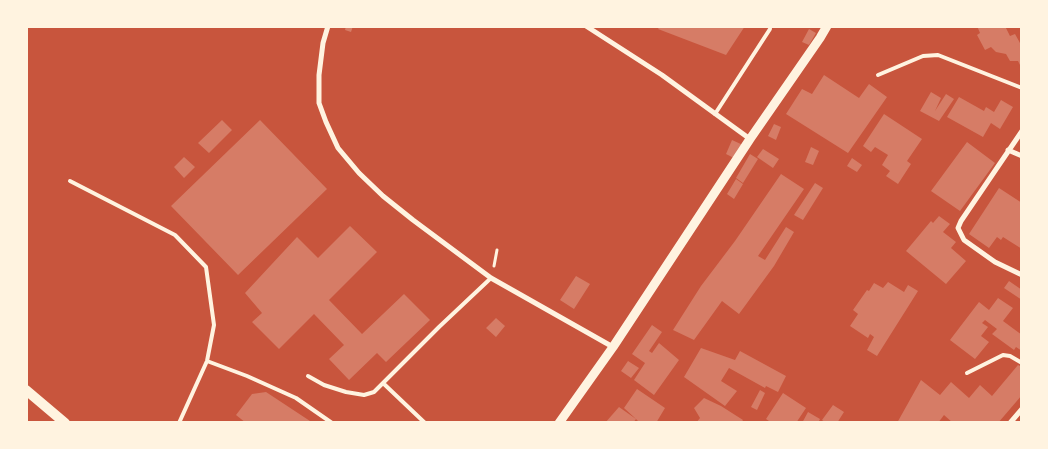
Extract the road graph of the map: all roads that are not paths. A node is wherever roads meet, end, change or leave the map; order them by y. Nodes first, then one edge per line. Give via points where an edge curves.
1 (328, 26) edge
2 (586, 26) edge
3 (826, 27) edge
4 (770, 29) dead end
5 (878, 75) dead end
6 (1022, 88) edge
7 (715, 114) junction
8 (1022, 131) edge
9 (750, 139) junction
10 (1008, 150) junction
11 (1022, 156) edge
12 (70, 181) dead end
13 (1022, 275) edge
14 (491, 278) junction
15 (613, 347) junction
16 (206, 361) junction
17 (1022, 363) edge
18 (967, 373) dead end
19 (308, 376) dead end
20 (384, 384) junction
21 (26, 390) edge
22 (1022, 409) edge
23 (65, 423) edge
24 (179, 423) edge
25 (332, 423) edge
26 (425, 423) edge
27 (559, 423) edge
28 (1010, 423) edge

1 - 14 street via 319,75 319,102 338,148 383,196
2 - 7 street
3 - 9 street
4 - 7 lane
5 - 6 lane via 923,56 938,55
7 - 9 street
8 - 10 street
9 - 15 street
10 - 11 street
10 - 13 street via 958,228 964,240 995,262
12 - 16 lane via 175,235 206,267 214,325
14 - 15 street
14 - 20 lane
15 - 27 street
16 - 24 lane
16 - 25 lane via 296,398
17 - 18 lane via 1003,355
19 - 20 lane via 324,385 364,395
20 - 26 lane
21 - 23 main road
22 - 28 street

